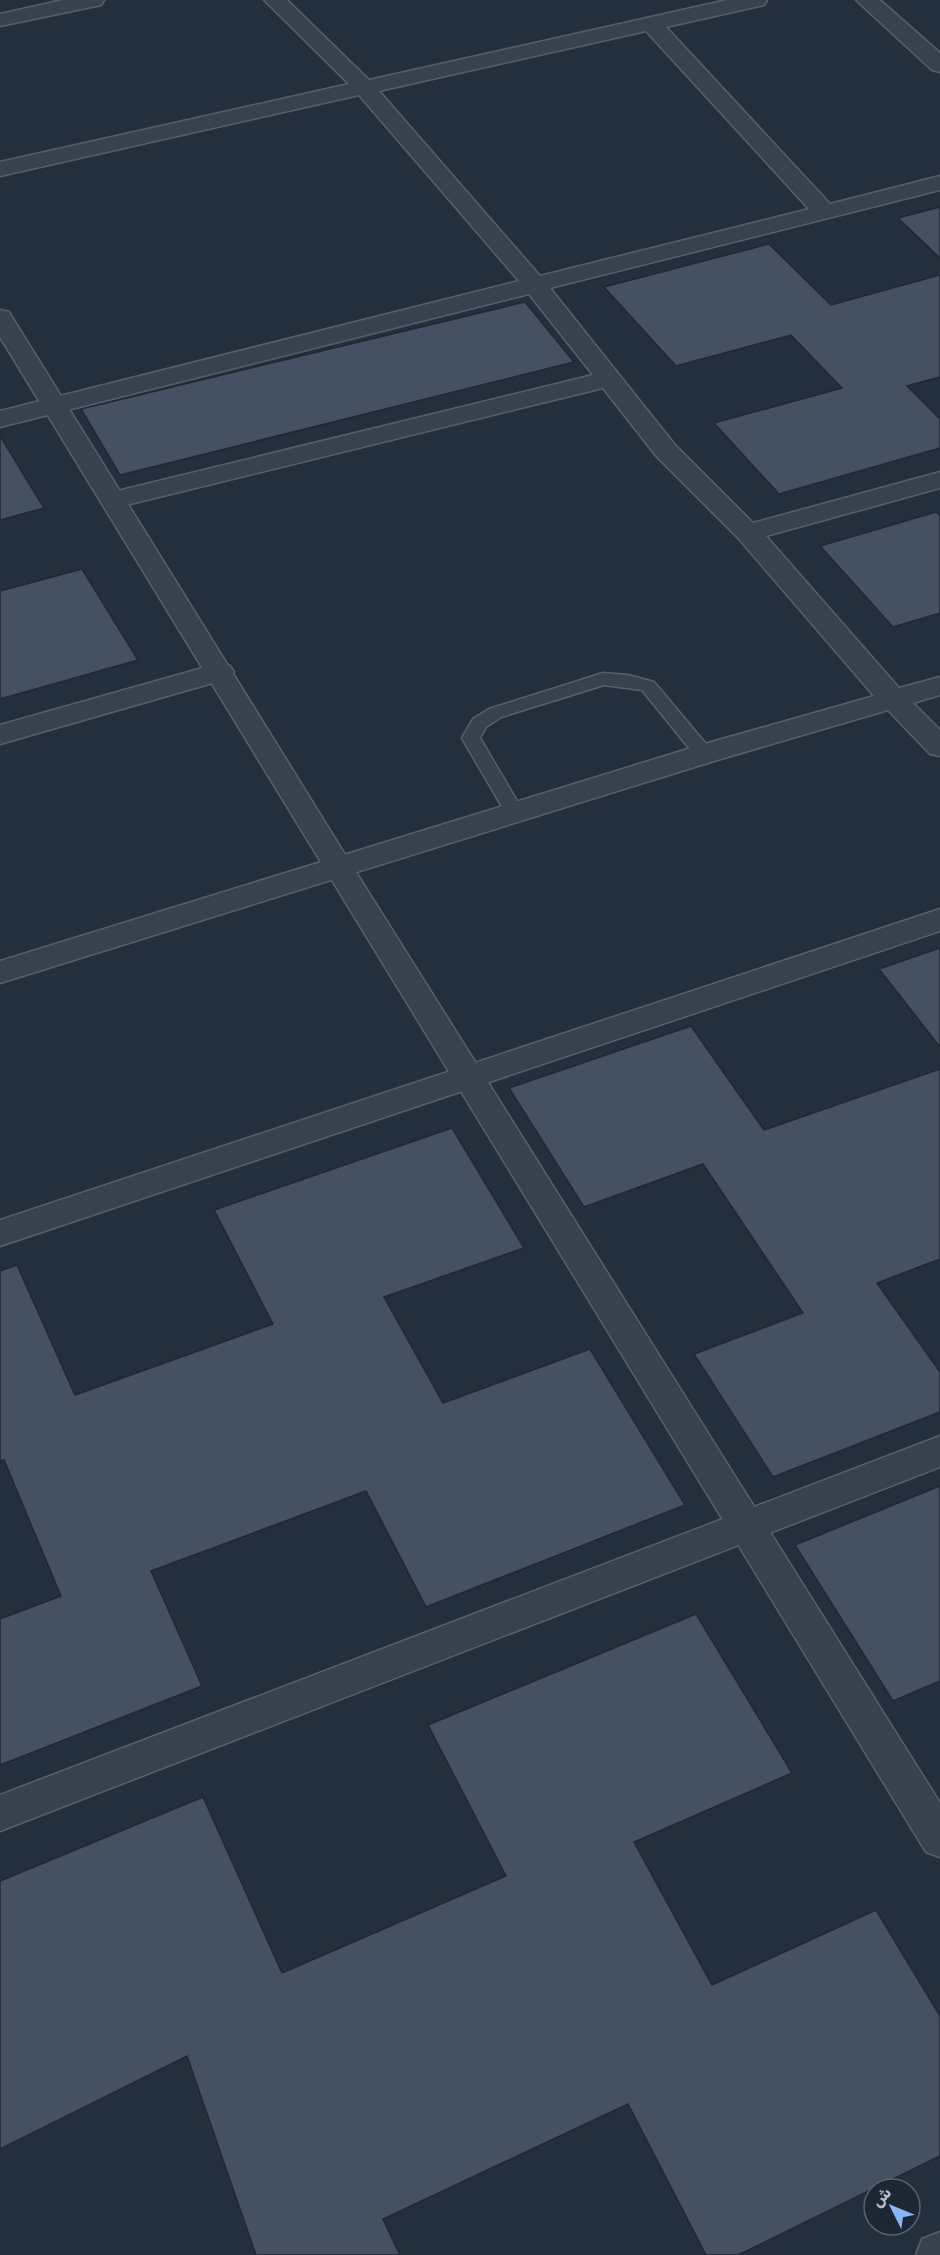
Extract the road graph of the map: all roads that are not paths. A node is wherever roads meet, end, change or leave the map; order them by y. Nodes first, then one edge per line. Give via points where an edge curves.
1 (93, 0) edge
2 (275, 0) edge
3 (756, 0) edge
4 (867, 0) edge
5 (0, 20) edge
6 (651, 23) junction
7 (940, 65) edge
8 (364, 87) junction
9 (0, 170) edge
10 (940, 183) edge
11 (825, 212) junction
12 (534, 285) junction
13 (0, 317) edge
14 (609, 379) junction
15 (55, 405) junction
16 (0, 419) edge
17 (940, 480) edge
18 (114, 501) junction
19 (748, 533) junction
20 (220, 672) junction
21 (940, 686) edge
22 (894, 700) junction
23 (0, 735) edge
24 (940, 747) edge
25 (704, 754) junction
26 (515, 813) junction
27 (338, 868) junction
28 (940, 920) edge
29 (0, 972) edge
30 (469, 1077) junction
31 (0, 1233) edge
32 (940, 1451) edge
33 (746, 1526) junction
34 (0, 1813) edge
35 (940, 1839) edge

1 - 5 street
2 - 8 street
3 - 6 street
4 - 7 street
6 - 8 street
6 - 11 street
8 - 9 street
8 - 12 street
10 - 11 street
11 - 12 street
12 - 14 street
12 - 15 street
13 - 15 street
14 - 18 street
14 - 19 street via 666,451
15 - 16 street
15 - 18 street
17 - 19 street
18 - 20 street
19 - 22 street
20 - 23 street
20 - 27 street
21 - 22 street
22 - 24 street
22 - 25 street
25 - 26 street
25 - 26 lane via 648,686 603,679 495,713 479,723 471,738
26 - 27 street
27 - 29 street
27 - 30 street
28 - 30 street
30 - 31 street
30 - 33 street
32 - 33 street
33 - 34 street
33 - 35 street

